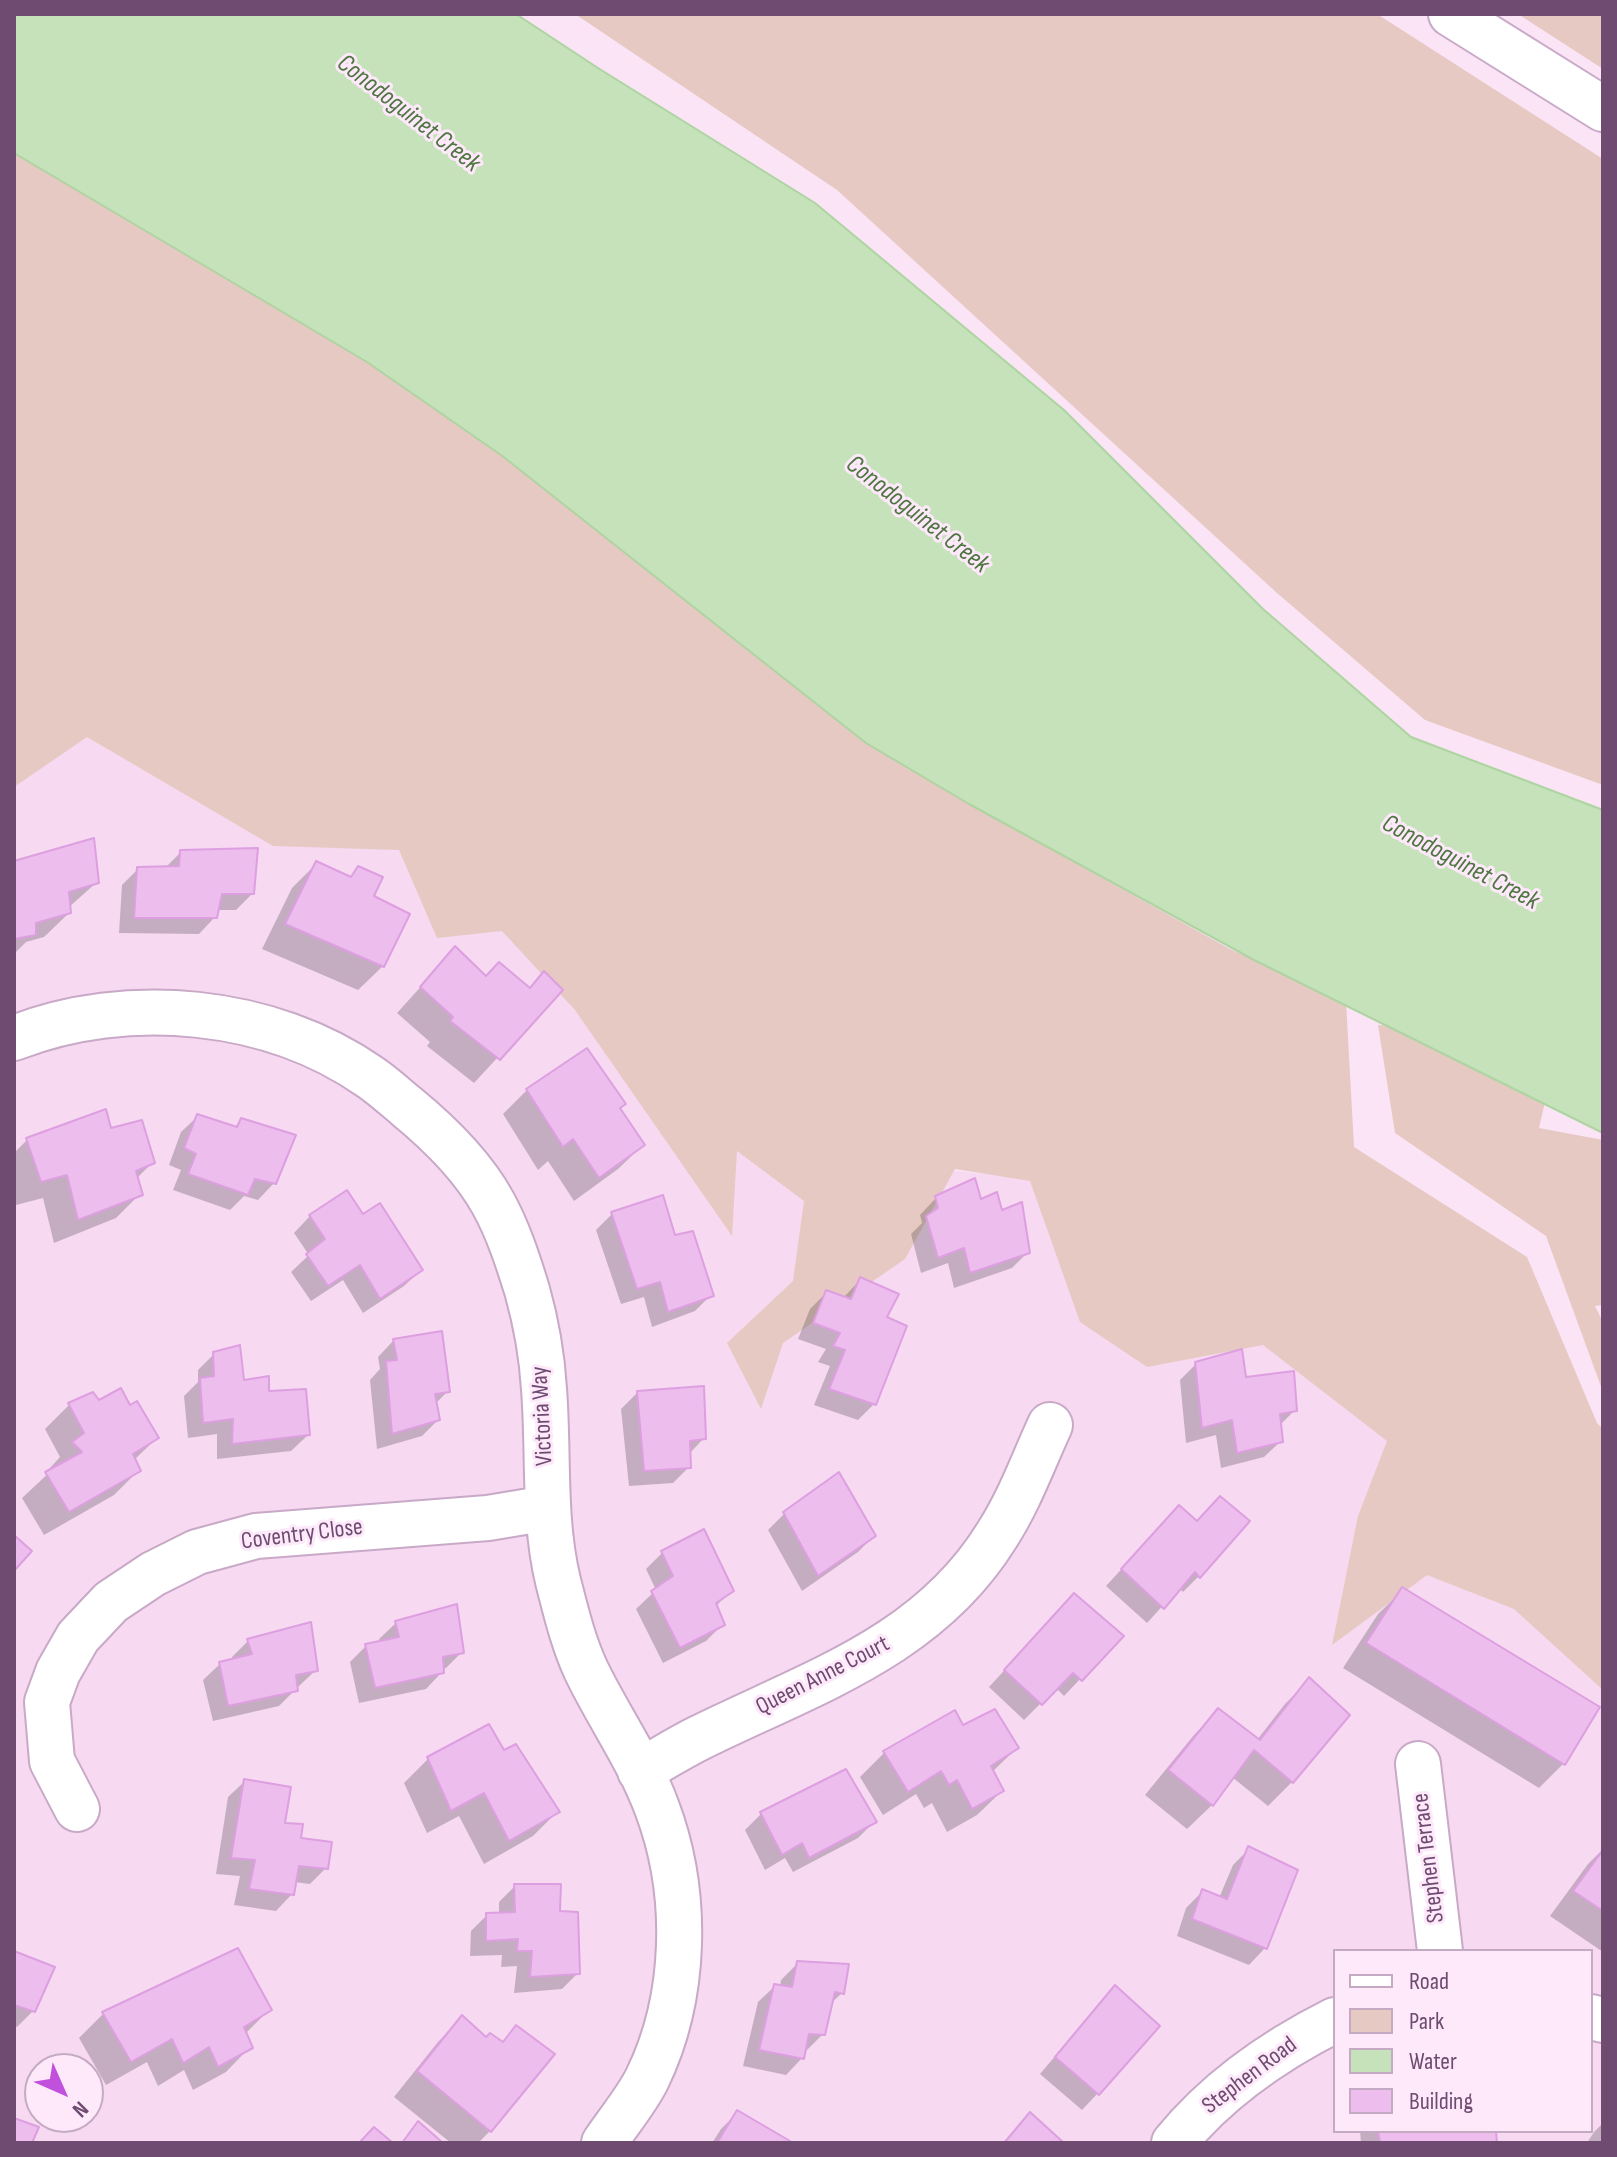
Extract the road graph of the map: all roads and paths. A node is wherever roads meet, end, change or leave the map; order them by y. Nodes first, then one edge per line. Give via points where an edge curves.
1 (1451, 14) edge
2 (1603, 109) edge
3 (14, 1038) edge
4 (1050, 1425) dead end
5 (548, 1508) junction
6 (1418, 1764) dead end
7 (640, 1771) junction
8 (77, 1809) dead end
9 (1440, 1949) edge
10 (1333, 2021) edge
11 (604, 2143) edge
12 (1174, 2143) edge

1 - 2 street
3 - 5 street, Victoria Way via 64,1022 128,1012 184,1012 236,1021 336,1056 370,1076 427,1123 465,1162 492,1201 527,1291 544,1388
4 - 7 street, Queen Anne Court via 996,1538 924,1619 868,1658
5 - 7 street, Victoria Way via 555,1569 570,1628
5 - 8 street, Coventry Close via 488,1518 256,1536 197,1552 153,1574 111,1602 78,1637 47,1702 52,1761
6 - 9 street, Stephen Terrace
7 - 11 street, Victoria Way via 668,1844 679,1913 679,1971 659,2052 645,2084
10 - 12 street, Stephen Road via 1242,2075

